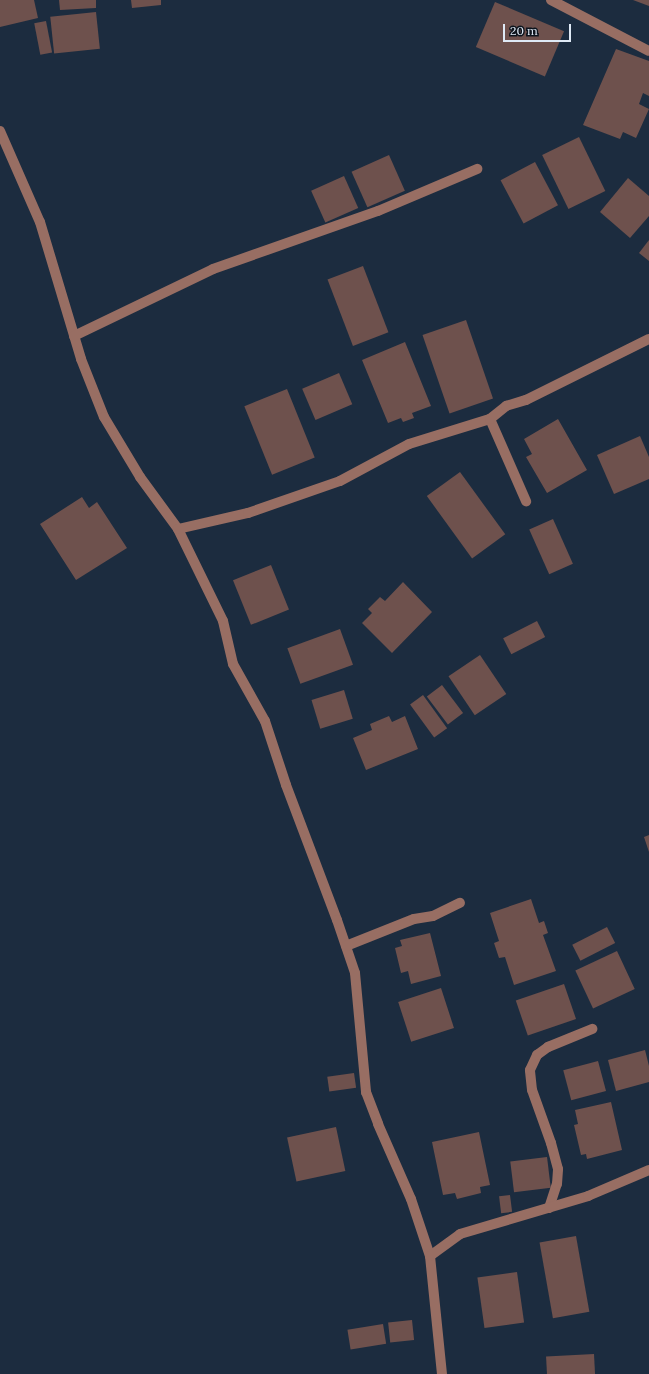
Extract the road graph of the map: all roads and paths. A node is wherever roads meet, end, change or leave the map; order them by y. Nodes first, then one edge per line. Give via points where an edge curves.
1 (551, 0) edge
2 (649, 51) edge
3 (0, 132) edge
4 (477, 169) dead end
5 (74, 336) junction
6 (649, 339) edge
7 (490, 419) junction
8 (526, 501) dead end
9 (178, 529) junction
10 (460, 903) dead end
11 (346, 946) junction
12 (592, 1029) dead end
13 (649, 1170) edge
14 (549, 1208) junction
15 (430, 1256) junction
16 (442, 1374) edge

1 - 2 street
3 - 5 street via 40,222
4 - 5 street via 378,211 213,269
5 - 9 street via 104,418 140,477
6 - 7 street via 526,400 506,406
7 - 8 street
7 - 9 street via 408,444 340,481 248,513
9 - 11 street via 223,621 233,664 265,721
10 - 11 street via 433,916 414,919
11 - 15 street via 355,973 366,1092 411,1199
12 - 14 street via 548,1047 537,1056 530,1070 532,1090 558,1169
13 - 14 street via 588,1196
14 - 15 street via 460,1234
15 - 16 street

